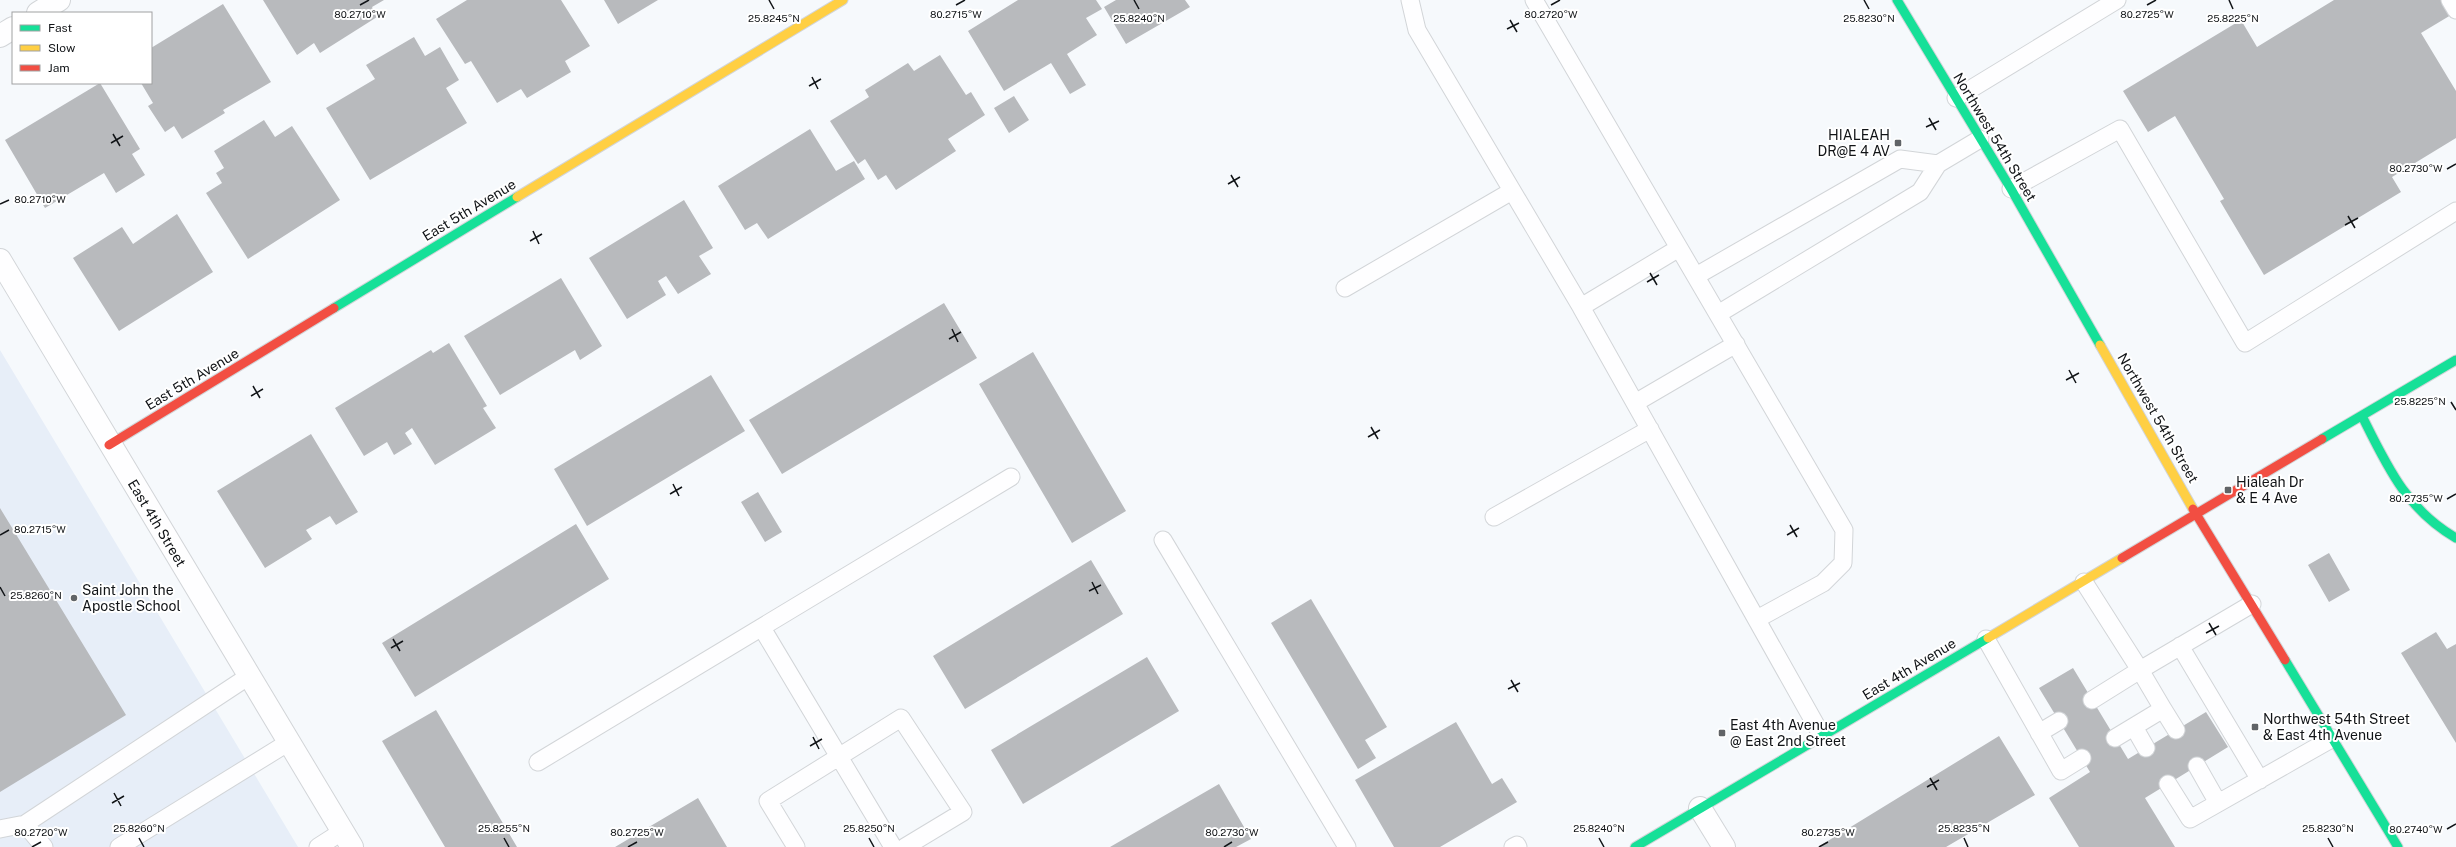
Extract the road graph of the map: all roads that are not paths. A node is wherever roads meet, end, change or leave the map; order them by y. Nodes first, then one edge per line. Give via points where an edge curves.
1 (59, 0) edge
2 (843, 0) edge
3 (1410, 0) edge
4 (1534, 0) edge
5 (1897, 0) edge
6 (2117, 0) edge
7 (2450, 0) edge
8 (2456, 10) edge
9 (40, 12) edge
10 (12, 29) edge
11 (0, 36) edge
12 (1956, 98) junction
13 (1980, 139) junction
14 (1938, 164) junction
15 (2011, 189) junction
16 (1512, 191) junction
17 (2456, 212) edge
18 (1679, 248) junction
19 (0, 260) edge
20 (1696, 276) junction
21 (1345, 288) dead end
22 (1581, 307) junction
23 (1718, 314) junction
24 (1736, 344) junction
25 (2456, 360) edge
26 (1635, 403) junction
27 (2362, 416) junction
28 (1650, 429) junction
29 (109, 445) junction
30 (1011, 477) dead end
31 (2197, 515) junction
32 (1494, 517) dead end
33 (2456, 538) edge
34 (1163, 540) dead end
35 (2084, 582) junction
36 (2252, 604) junction
37 (1757, 619) junction
38 (762, 628) junction
39 (1986, 639) junction
40 (2180, 646) junction
41 (2140, 670) junction
42 (249, 676) junction
43 (2092, 700) dead end
44 (2163, 709) junction
45 (2059, 721) dead end
46 (2134, 727) junction
47 (2176, 730) dead end
48 (2039, 733) junction
49 (1822, 736) junction
50 (2115, 738) dead end
51 (2333, 738) junction
52 (289, 742) junction
53 (2146, 748) dead end
54 (839, 757) junction
55 (2082, 758) dead end
56 (538, 762) dead end
57 (2197, 766) dead end
58 (2260, 780) junction
59 (2168, 784) dead end
60 (2218, 803) junction
61 (1700, 808) junction
62 (25, 824) junction
63 (0, 829) edge
64 (347, 839) edge
65 (44, 847) edge
66 (119, 847) edge
67 (318, 847) edge
68 (796, 847) edge
69 (892, 847) edge
70 (905, 847) edge
71 (1347, 847) edge
72 (1513, 847) edge
73 (1518, 847) edge
74 (1635, 847) edge
75 (1724, 847) edge
76 (2398, 847) edge

1 - 9 street
2 - 29 main road, East 5th Avenue
3 - 16 lane via 1417,30
4 - 18 lane
5 - 12 main road, Northwest 54th Street
6 - 12 lane
7 - 8 lane
10 - 11 street
12 - 13 main road, Northwest 54th Street
13 - 14 lane
13 - 15 main road, Northwest 54th Street
14 - 20 lane via 1900,159
14 - 23 lane via 1920,192
15 - 17 lane via 2120,129 2245,343
15 - 31 main road, Northwest 54th Street
16 - 21 lane
16 - 22 lane
18 - 20 lane
18 - 22 lane
19 - 29 street, East 4th Street
20 - 23 lane
22 - 26 lane
23 - 24 lane
24 - 26 lane
24 - 37 lane via 1844,530 1843,563 1823,583
25 - 27 main road, East 4th Avenue
26 - 28 lane
27 - 31 main road, East 4th Avenue
27 - 33 main road via 2398,485 2411,503 2435,527
28 - 32 lane
28 - 37 lane
29 - 42 street, East 4th Street
30 - 38 lane
31 - 35 main road, East 4th Avenue
31 - 36 main road, Northwest 54th Street
34 - 71 lane
35 - 39 main road, East 4th Avenue
35 - 41 lane
36 - 40 lane
36 - 51 main road, Northwest 54th Street
37 - 49 lane
38 - 54 lane
38 - 56 lane
39 - 48 lane
39 - 49 main road, East 4th Avenue
40 - 41 lane
40 - 58 lane
41 - 43 lane
41 - 44 lane
42 - 52 street, East 4th Street
42 - 62 lane
44 - 46 lane
44 - 47 lane
45 - 48 lane
46 - 50 lane
46 - 53 lane
48 - 55 lane via 2061,771
49 - 61 main road, East 4th Avenue
51 - 58 lane
51 - 76 main road, Northwest 54th Street
52 - 64 street, East 4th Street
52 - 66 lane
54 - 68 lane via 768,800
54 - 69 lane
54 - 70 lane via 901,718 963,812
57 - 60 lane
58 - 60 lane
59 - 60 lane via 2190,820
61 - 74 main road, East 4th Avenue
61 - 75 street
62 - 63 lane
62 - 65 lane
64 - 67 lane
72 - 73 lane

